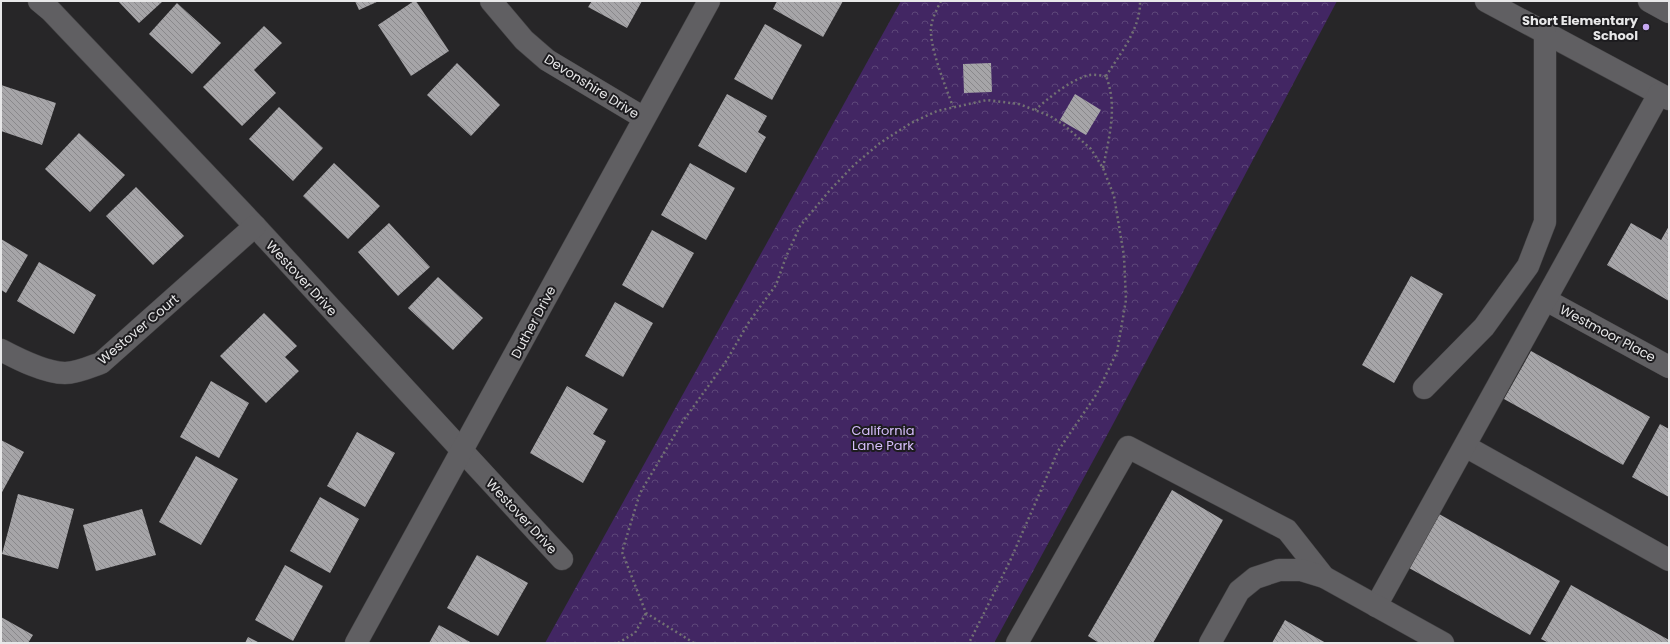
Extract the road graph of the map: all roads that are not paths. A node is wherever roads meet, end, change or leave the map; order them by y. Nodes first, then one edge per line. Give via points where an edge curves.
1 (38, 1) edge
2 (491, 1) edge
3 (709, 1) edge
4 (1486, 1) edge
5 (1649, 1) edge
6 (1669, 12) edge
7 (1545, 33) junction
8 (1664, 97) edge
9 (644, 118) junction
10 (255, 226) junction
11 (1546, 300) junction
12 (1, 350) edge
13 (1669, 367) edge
14 (1424, 388) dead end
15 (1465, 446) junction
16 (463, 452) junction
17 (562, 559) dead end
18 (1669, 560) edge
19 (1324, 577) junction
20 (1376, 606) junction
21 (356, 643) edge
22 (1017, 643) edge
23 (1210, 643) edge
24 (1443, 643) edge

1 - 10 street, Westover Drive via 52,11
2 - 9 street, Devonshire Drive via 524,40 547,60
3 - 9 street, Duther Drive
4 - 7 street
5 - 6 street
7 - 8 street
7 - 14 street via 1545,222 1528,266 1484,327
8 - 11 street
9 - 16 street, Duther Drive
10 - 12 street, Westover Court via 101,363 65,373 40,368
10 - 16 street, Westover Drive
11 - 13 street, Westmoor Place
11 - 15 street
15 - 18 street
15 - 20 street
16 - 17 street, Westover Drive
16 - 21 street, Duther Drive
19 - 20 street
19 - 22 street via 1287,530 1128,447
19 - 23 street via 1301,570 1279,570 1255,578 1239,591
20 - 24 street

